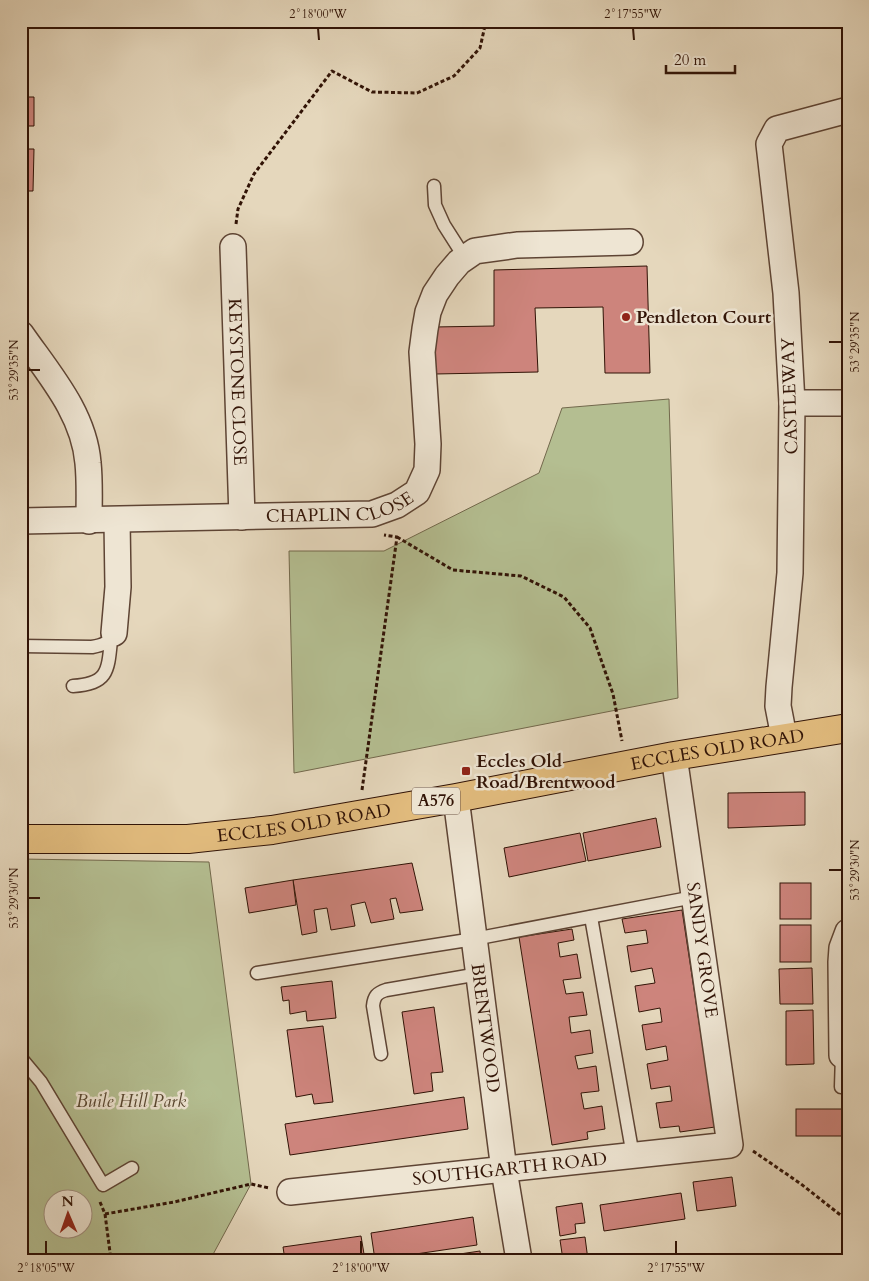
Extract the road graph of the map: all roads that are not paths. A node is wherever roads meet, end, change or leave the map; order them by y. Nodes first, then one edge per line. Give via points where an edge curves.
1 (848, 110) edge
2 (434, 186) dead end
3 (630, 242) dead end
4 (233, 248) road end
5 (465, 258) junction
6 (21, 334) edge
7 (792, 403) junction
8 (848, 403) edge
9 (242, 517) junction
10 (117, 520) junction
11 (21, 521) edge
12 (89, 521) junction
13 (112, 636) junction
14 (21, 646) edge
15 (73, 686) dead end
16 (848, 728) edge
17 (784, 737) junction
18 (674, 756) junction
19 (456, 798) junction
20 (22, 843) edge
21 (694, 897) junction
22 (591, 917) junction
23 (848, 932) edge
24 (474, 939) junction
25 (257, 973) dead end
26 (478, 974) junction
27 (844, 1044) edge
28 (381, 1054) dead end
29 (21, 1058) edge
30 (842, 1087) dead end
31 (742, 1148) joint
32 (633, 1156) junction
33 (132, 1168) dead end
34 (504, 1170) junction
35 (290, 1192) dead end
36 (518, 1260) edge

1 - 7 street, CASTLEWAY via 777,129 769,144 786,293
2 - 5 lane via 435,205
3 - 5 street, CHAPLIN CLOSE via 517,245 475,251
4 - 9 street, KEYSTONE CLOSE
5 - 9 street, CHAPLIN CLOSE via 447,276 428,312 422,352 427,470 417,492 397,505 372,514
6 - 12 street via 72,407 81,431 88,461
7 - 8 street
7 - 17 street, CASTLEWAY via 790,573 779,687 779,713
9 - 10 street, CHAPLIN CLOSE
10 - 12 street, CHAPLIN CLOSE
10 - 13 street via 118,587
11 - 12 street, CHAPLIN CLOSE
13 - 14 lane via 103,645 92,647
13 - 15 lane via 103,677 97,682
16 - 17 main road, ECCLES OLD ROAD / A576
17 - 18 main road, ECCLES OLD ROAD / A576
18 - 19 main road, ECCLES OLD ROAD / A576
18 - 21 street, SANDY GROVE
19 - 20 main road, ECCLES OLD ROAD / A576 via 272,830 188,839
19 - 24 street, BRENTWOOD
21 - 22 lane
21 - 31 street, SANDY GROVE
22 - 24 lane
22 - 32 lane
23 - 27 street via 841,962
24 - 25 lane
24 - 26 street, BRENTWOOD
26 - 28 lane via 378,993 373,1006
26 - 34 street, BRENTWOOD
27 - 30 lane
29 - 33 lane via 41,1082 103,1186
31 - 32 street, SOUTHGARTH ROAD
32 - 34 street, SOUTHGARTH ROAD
34 - 35 street, SOUTHGARTH ROAD
34 - 36 street, BRENTWOOD

